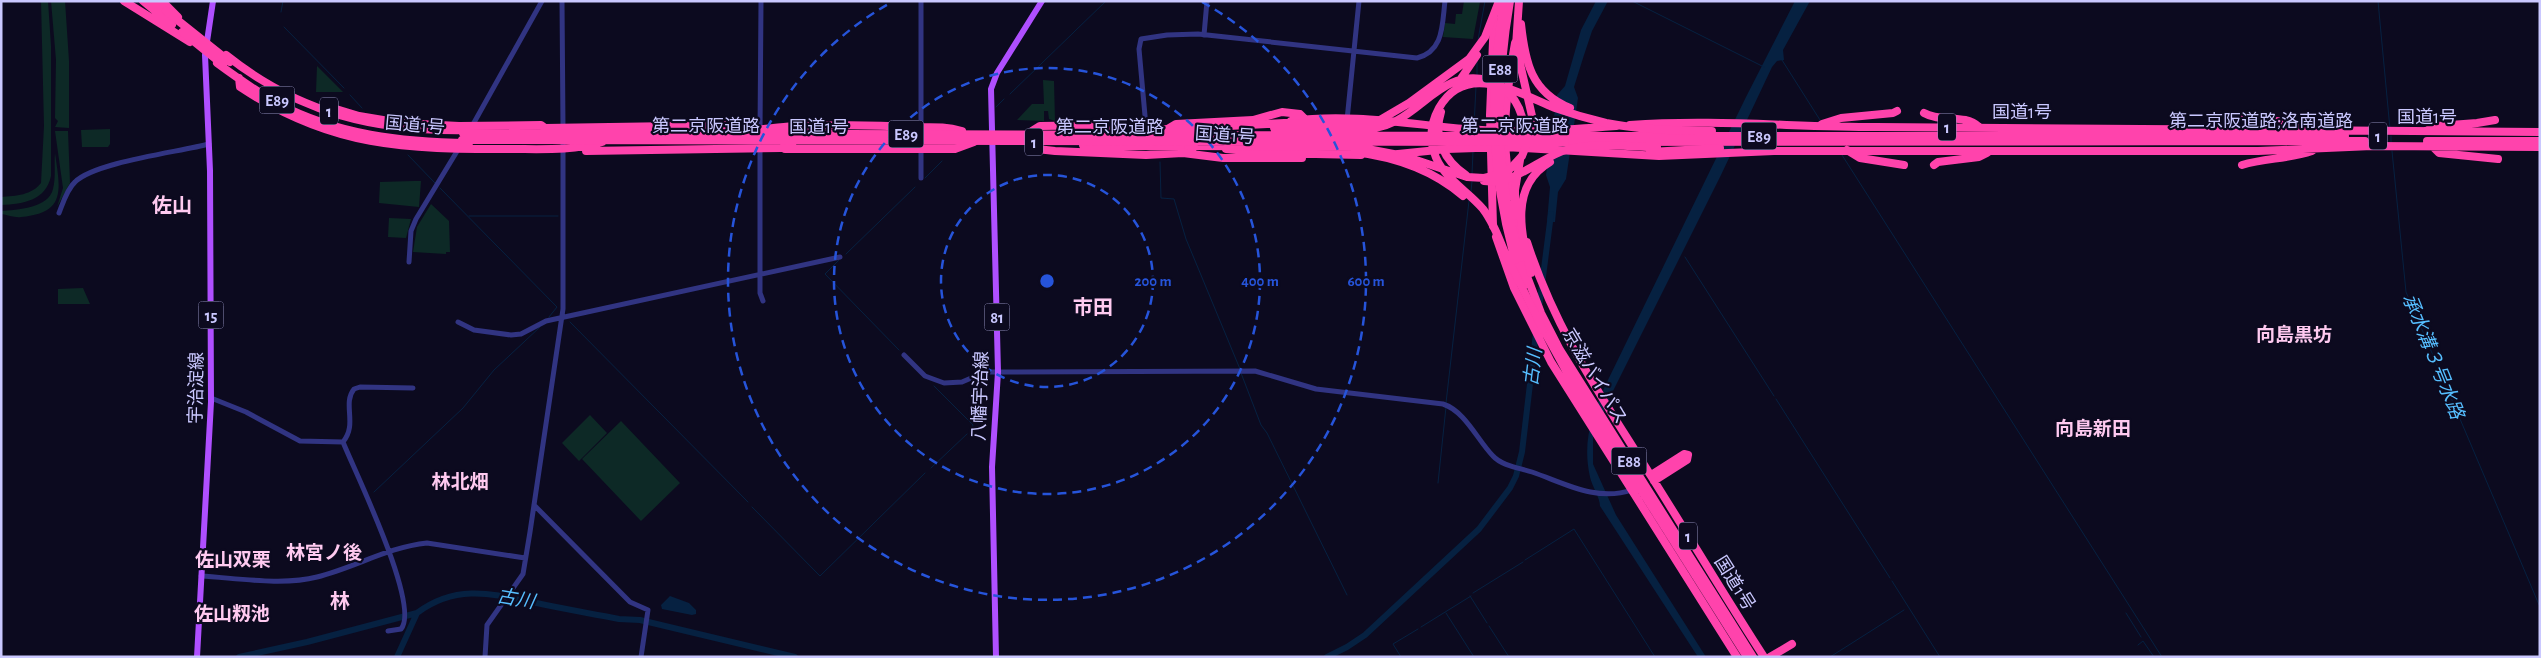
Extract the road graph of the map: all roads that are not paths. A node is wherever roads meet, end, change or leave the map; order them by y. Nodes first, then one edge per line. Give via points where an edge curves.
1 (143, 1) edge
2 (154, 1) edge
3 (162, 1) edge
4 (213, 1) edge
5 (542, 1) edge
6 (562, 1) edge
7 (761, 1) edge
8 (921, 1) edge
9 (1042, 1) edge
10 (1207, 1) edge
11 (1359, 1) edge
12 (1445, 1) edge
13 (1504, 1) edge
14 (1510, 1) edge
15 (1520, 1) edge
16 (128, 3) edge
17 (1497, 4) edge
18 (1204, 35) junction
19 (206, 39) junction
20 (1354, 51) junction
21 (205, 54) junction
22 (232, 59) junction
23 (216, 62) junction
24 (205, 76) junction
25 (239, 78) junction
26 (1897, 111) dead end
27 (1924, 113) dead end
28 (2239, 115) dead end
29 (1347, 117) junction
30 (346, 118) junction
31 (2495, 120) dead end
32 (1401, 121) junction
33 (390, 122) junction
34 (1808, 125) junction
35 (459, 126) junction
36 (588, 126) junction
37 (904, 126) junction
38 (783, 127) junction
39 (1199, 127) junction
40 (1979, 127) junction
41 (471, 128) junction
42 (544, 128) junction
43 (921, 128) junction
44 (2188, 128) junction
45 (746, 129) junction
46 (528, 130) junction
47 (563, 130) junction
48 (734, 130) junction
49 (760, 130) junction
50 (1490, 130) junction
51 (429, 131) junction
52 (797, 131) junction
53 (876, 131) junction
54 (992, 131) junction
55 (1712, 131) junction
56 (2314, 131) junction
57 (597, 132) junction
58 (1146, 132) junction
59 (2424, 132) junction
60 (2540, 132) edge
61 (1096, 135) junction
62 (2540, 136) edge
63 (1498, 137) junction
64 (2525, 138) junction
65 (1837, 139) junction
66 (1954, 139) junction
67 (2027, 139) joint
68 (412, 140) junction
69 (2540, 141) edge
70 (602, 142) junction
71 (726, 142) junction
72 (793, 142) junction
73 (881, 142) junction
74 (992, 142) junction
75 (1030, 142) junction
76 (1051, 142) junction
77 (529, 143) junction
78 (209, 144) junction
79 (1537, 144) junction
80 (562, 145) junction
81 (760, 145) junction
82 (460, 146) junction
83 (921, 146) junction
84 (2432, 146) junction
85 (578, 147) junction
86 (1148, 147) junction
87 (1211, 147) junction
88 (1490, 147) junction
89 (1505, 147) junction
90 (2540, 147) edge
91 (420, 148) junction
92 (537, 148) junction
93 (734, 148) junction
94 (781, 148) junction
95 (1720, 148) junction
96 (888, 150) junction
97 (1847, 150) junction
98 (2314, 150) junction
99 (2258, 151) junction
100 (1989, 152) junction
101 (1326, 155) junction
102 (1343, 155) junction
103 (2498, 159) dead end
104 (1904, 165) dead end
105 (1934, 165) dead end
106 (2242, 165) dead end
107 (921, 178) dead end
108 (59, 213) dead end
109 (1505, 253) junction
110 (840, 257) dead end
111 (409, 262) dead end
112 (1531, 273) junction
113 (760, 274) junction
114 (763, 301) dead end
115 (561, 318) junction
116 (458, 322) dead end
117 (1543, 330) junction
118 (904, 354) dead end
119 (998, 372) junction
120 (413, 388) dead end
121 (211, 398) junction
122 (342, 442) junction
123 (1642, 483) junction
124 (1632, 490) junction
125 (534, 505) junction
126 (390, 551) junction
127 (526, 558) junction
128 (202, 576) junction
129 (388, 631) dead end
130 (1792, 644) dead end
131 (197, 657) edge
132 (485, 657) edge
133 (641, 657) edge
134 (996, 657) edge
135 (1737, 657) edge
136 (1747, 657) edge
137 (1754, 657) edge
138 (1764, 657) edge
139 (1770, 657) edge

1 - 76 highway, 第二京阪道路 / E89, bridge via 240,78 276,100 337,125 376,134 462,140
2 - 61 highway, 第二京阪道路 / E89, bridge via 230,62 283,95 326,114 381,128 463,133
3 - 19 highway, 国道1号 / 1
4 - 19 main road, 宇治淀線 / 15
5 - 41 street
6 - 47 street
7 - 49 street
8 - 43 street
9 - 54 main road, 八幡宇治線 / 81 via 993,81
10 - 18 street
11 - 20 street
12 - 20 street via 1440,40 1427,55 1411,58
13 - 63 highway, E88, bridge via 1495,67
14 - 63 highway, E88, bridge via 1499,80
15 - 55 highway, bridge via 1522,33 1530,70 1540,88 1555,101 1582,112 1622,121
15 - 63 highway, 国道1号 / 1
15 - 87 highway, bridge via 1517,55 1530,108 1532,133 1522,156 1501,174 1467,177 1404,156 1362,148
16 - 21 highway, 国道1号 / 1
17 - 39 highway, bridge via 1485,37 1469,59 1380,120 1350,125 1284,123
17 - 50 highway, 国道1号 / 1 via 1491,49
17 - 95 highway, bridge via 1483,44 1447,99 1439,122 1438,134 1443,151 1464,174 1483,181 1506,180 1558,153 1582,147
18 - 20 street
18 - 58 street via 1167,35 1140,41
19 - 21 main road, 宇治淀線 / 15
19 - 22 highway, 国道1号 / 1
20 - 29 street
21 - 23 highway, 国道1号 / 1
21 - 24 main road, 宇治淀線 / 15
22 - 30 highway, 国道1号 / 1 via 280,90
22 - 33 highway via 319,104
23 - 24 main road
23 - 25 highway, 国道1号 / 1
24 - 78 main road, 宇治淀線 / 15
25 - 68 highway, 国道1号 / 1 via 277,102 331,126
25 - 91 highway via 240,87 253,95 334,134
26 - 34 highway
27 - 40 highway via 1970,120
28 - 56 highway via 2309,126
29 - 32 highway, 国道1号 / 1
29 - 58 highway, 国道1号 / 1 via 1305,119 1300,114 1282,112 1253,120 1176,124 1164,131
29 - 102 street
30 - 33 highway
30 - 51 highway, 国道1号 / 1 via 384,127
31 - 59 highway via 2438,126
32 - 50 highway, 国道1号 / 1
32 - 63 highway via 1456,137
33 - 35 highway
34 - 40 highway, 国道1号 / 1
34 - 63 highway, 国道1号 / 1, bridge via 1671,122 1540,130
35 - 41 highway
35 - 51 highway
36 - 45 highway via 739,125
36 - 47 highway
36 - 57 highway
37 - 38 highway
37 - 43 highway
37 - 53 highway
38 - 49 highway
38 - 52 highway
39 - 61 highway, bridge
39 - 112 highway, bridge via 1371,129 1399,119 1456,80 1475,78 1495,83 1516,102 1524,122 1514,207
40 - 44 highway, 国道1号 / 1
41 - 42 highway via 541,125
41 - 46 highway, 国道1号 / 1
41 - 51 highway, 国道1号 / 1
41 - 82 street
42 - 46 highway
42 - 47 highway
43 - 53 highway, 国道1号 / 1
43 - 54 highway, 国道1号 / 1
43 - 83 street
44 - 56 highway, 国道1号 / 1
44 - 66 highway via 2168,131 2024,131
45 - 48 highway
45 - 49 highway
46 - 47 highway, 国道1号 / 1
47 - 57 highway, 国道1号 / 1
47 - 80 street
48 - 49 highway, 国道1号 / 1
48 - 57 highway, 国道1号 / 1
49 - 52 highway, 国道1号 / 1
49 - 81 street
50 - 63 highway, 国道1号 / 1
50 - 63 highway, 国道1号 / 1
52 - 53 highway, 国道1号 / 1
54 - 58 highway, 国道1号 / 1
54 - 74 main road, 八幡宇治線 / 81
55 - 65 highway
55 - 109 highway, bridge via 1651,129 1606,123 1495,84 1473,84 1454,92 1442,103 1435,117 1431,138 1434,152 1446,172 1483,210
56 - 59 highway, 国道1号 / 1
58 - 86 street
59 - 60 highway, 国道1号 / 1
61 - 65 highway, 第二京阪道路 / E89, bridge
62 - 64 highway, 1
63 - 79 highway
63 - 88 highway, 国道1号 / 1
63 - 89 highway
63 - 89 highway, 国道1号 / 1
63 - 117 highway, 京滋バイパス / E88, bridge via 1498,187 1507,232 1521,278
63 - 123 highway, 京滋バイパス / E88, bridge via 1510,222 1533,293 1560,350
64 - 67 highway, 第二京阪道路;洛南道路 / 1
64 - 69 highway, 1
65 - 66 highway, 第二京阪道路 / E89
65 - 76 highway, 第二京阪道路 / E89, bridge
65 - 95 highway
66 - 67 highway, 第二京阪道路 / E89
66 - 99 highway via 2024,147 2200,144
68 - 82 highway, 国道1号 / 1
68 - 91 highway
70 - 71 highway, 国道1号 / 1
70 - 80 highway, 国道1号 / 1
70 - 85 highway
71 - 81 highway, 国道1号 / 1
71 - 93 highway
72 - 73 highway, 国道1号 / 1
72 - 81 highway, 国道1号 / 1
72 - 94 highway via 791,146
73 - 83 highway, 国道1号 / 1
73 - 96 highway
74 - 75 highway, 国道1号 / 1
74 - 83 highway, 国道1号 / 1 via 974,142 955,150
74 - 119 main road, 八幡宇治線 / 81
75 - 86 highway, 国道1号 / 1
75 - 101 highway via 1037,149 1146,155 1183,153 1223,158 1288,159
76 - 87 highway, bridge
77 - 80 highway, 国道1号 / 1
77 - 82 highway, 国道1号 / 1
77 - 92 highway
78 - 108 street via 112,164 83,176 74,183
78 - 121 main road, 宇治淀線 / 15
79 - 89 highway, 国道1号 / 1
79 - 97 highway, 国道1号 / 1, bridge via 1605,154 1659,156
80 - 85 highway
80 - 92 highway
80 - 115 street
81 - 93 highway
81 - 94 highway
81 - 113 street
82 - 91 highway
82 - 92 highway
82 - 111 street via 416,219 411,232
83 - 96 highway
83 - 107 street
84 - 90 highway, 国道1号 / 1
84 - 98 highway, 国道1号 / 1
84 - 103 highway via 2439,153
85 - 93 highway via 588,151
86 - 101 highway, 国道1号 / 1 via 1207,147
87 - 109 highway, bridge via 1356,152 1410,164 1438,178 1465,198 1485,220
88 - 89 highway, 国道1号 / 1
88 - 102 highway, 国道1号 / 1
88 - 124 highway, 国道1号 / 1 via 1494,230 1514,288 1551,362
89 - 138 highway, 国道1号 / 1, bridge via 1512,190 1531,255 1548,302 1570,346
94 - 96 highway
95 - 112 highway, bridge via 1585,152 1547,164 1531,180 1522,201 1523,231
97 - 100 highway, 国道1号 / 1
97 - 104 highway via 1860,158
98 - 99 highway, 国道1号 / 1
98 - 106 highway via 2302,156
99 - 100 highway, 国道1号 / 1
100 - 105 highway via 1980,157
101 - 102 highway, 国道1号 / 1
109 - 117 highway, bridge
110 - 113 street
112 - 123 highway via 1567,350
113 - 114 street
113 - 115 street
115 - 116 street via 514,335 474,330
115 - 125 street
117 - 136 highway, 京滋バイパス / E88
118 - 119 street via 925,376 944,383 954,384 985,372
119 - 124 street via 1255,371 1316,389 1446,405 1493,457 1504,463 1569,488
119 - 134 main road, 八幡宇治線 / 81 via 992,467
120 - 122 street via 354,389 350,397 350,430
121 - 122 street via 246,412 300,441
121 - 128 main road, 宇治淀線 / 15
122 - 126 street
123 - 137 highway, 京滋バイパス / E88
124 - 135 highway, 国道1号 / 1
125 - 127 street
125 - 133 street via 630,602 646,608 648,614
126 - 127 street via 426,543
126 - 128 street via 333,572 298,580
126 - 129 street via 405,622 401,629
127 - 132 street via 523,572 486,628
128 - 131 main road, 宇治淀線 / 15
130 - 139 highway

